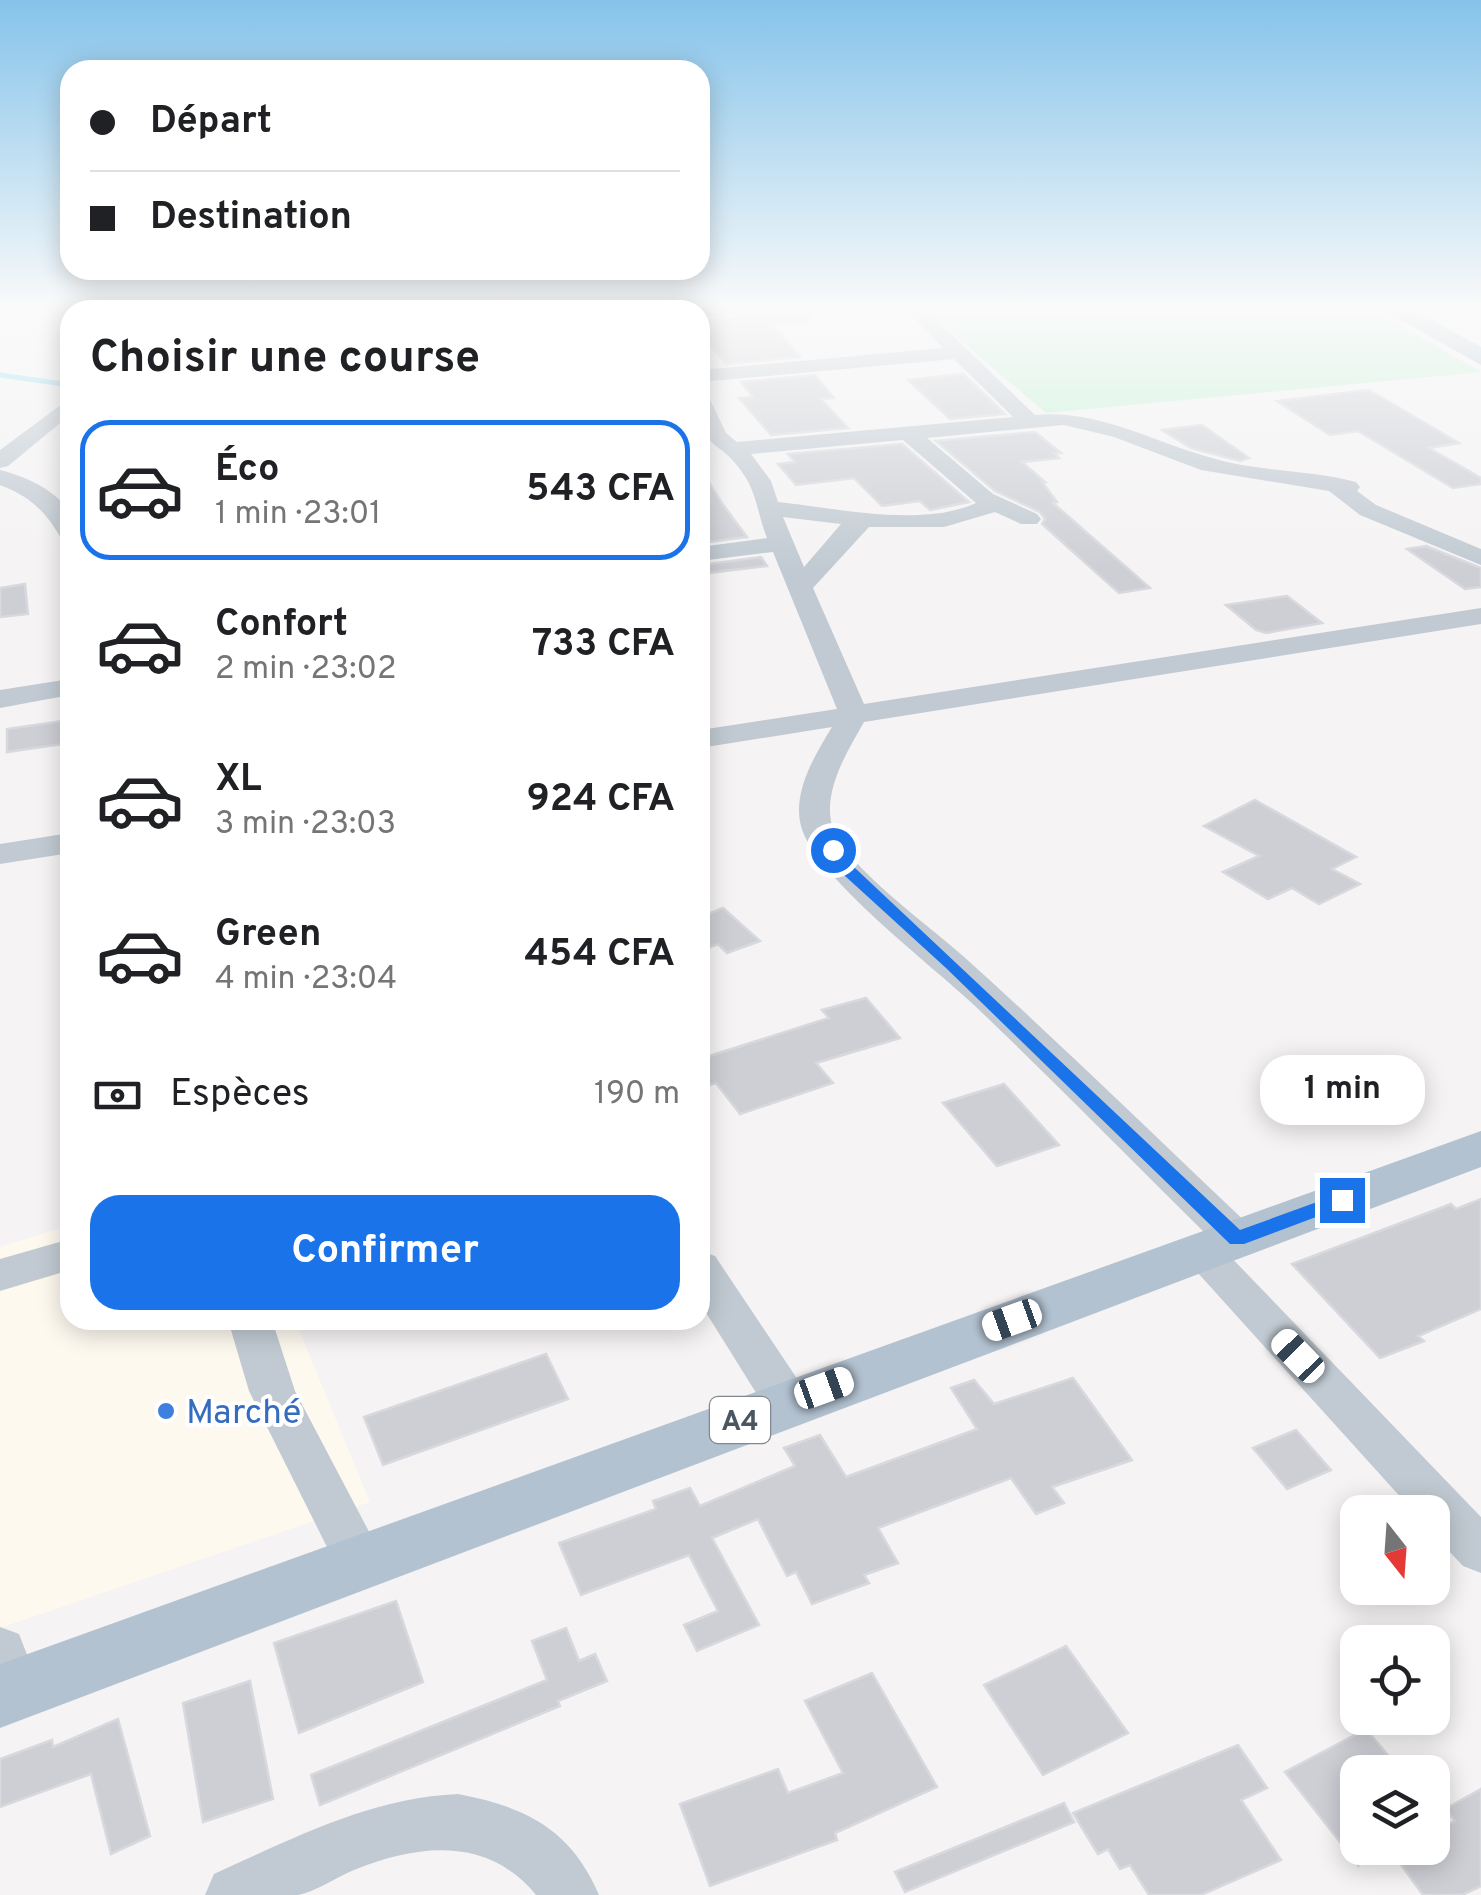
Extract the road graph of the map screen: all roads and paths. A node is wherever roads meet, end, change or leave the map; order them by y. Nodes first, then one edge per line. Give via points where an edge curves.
1 (999, 393) edge
2 (60, 412) edge
3 (1028, 420) junction
4 (710, 421) edge
5 (908, 432) junction
6 (730, 457) junction
7 (0, 461) edge
8 (0, 477) edge
9 (993, 504) junction
10 (768, 508) junction
11 (60, 511) edge
12 (870, 518) junction
13 (1029, 519) dead end
14 (782, 544) junction
15 (710, 553) edge
16 (1481, 558) edge
17 (801, 586) junction
18 (1481, 616) edge
19 (60, 689) edge
20 (0, 699) edge
21 (854, 714) junction
22 (710, 738) edge
23 (60, 844) edge
24 (0, 854) edge
25 (1481, 1148) edge
26 (1219, 1246) junction
27 (60, 1257) edge
28 (0, 1275) edge
29 (710, 1282) edge
30 (253, 1330) edge
31 (787, 1402) junction
32 (1481, 1551) edge
33 (360, 1562) junction
34 (5, 1679) edge
35 (235, 1895) edge
36 (569, 1895) edge

1 - 3 street
2 - 7 street
3 - 5 street
3 - 16 street via 1121,432 1209,466 1348,488 1340,490 1368,510
4 - 6 street
5 - 6 street
5 - 9 street
6 - 10 street via 760,480
8 - 11 street
9 - 12 street via 948,521
9 - 13 street
10 - 12 street
10 - 14 street
12 - 17 street via 852,525
14 - 15 street
14 - 17 street
17 - 21 street
18 - 21 street
19 - 20 street
21 - 22 street
21 - 26 street via 818,790 817,829 849,872 952,964
23 - 24 street
25 - 26 main road, A4
26 - 31 main road, A4
26 - 32 street
27 - 28 street
29 - 31 street
30 - 33 street via 272,1390
31 - 33 main road, A4
33 - 34 main road, A4
35 - 36 street via 372,1836 432,1821 470,1822 516,1837

